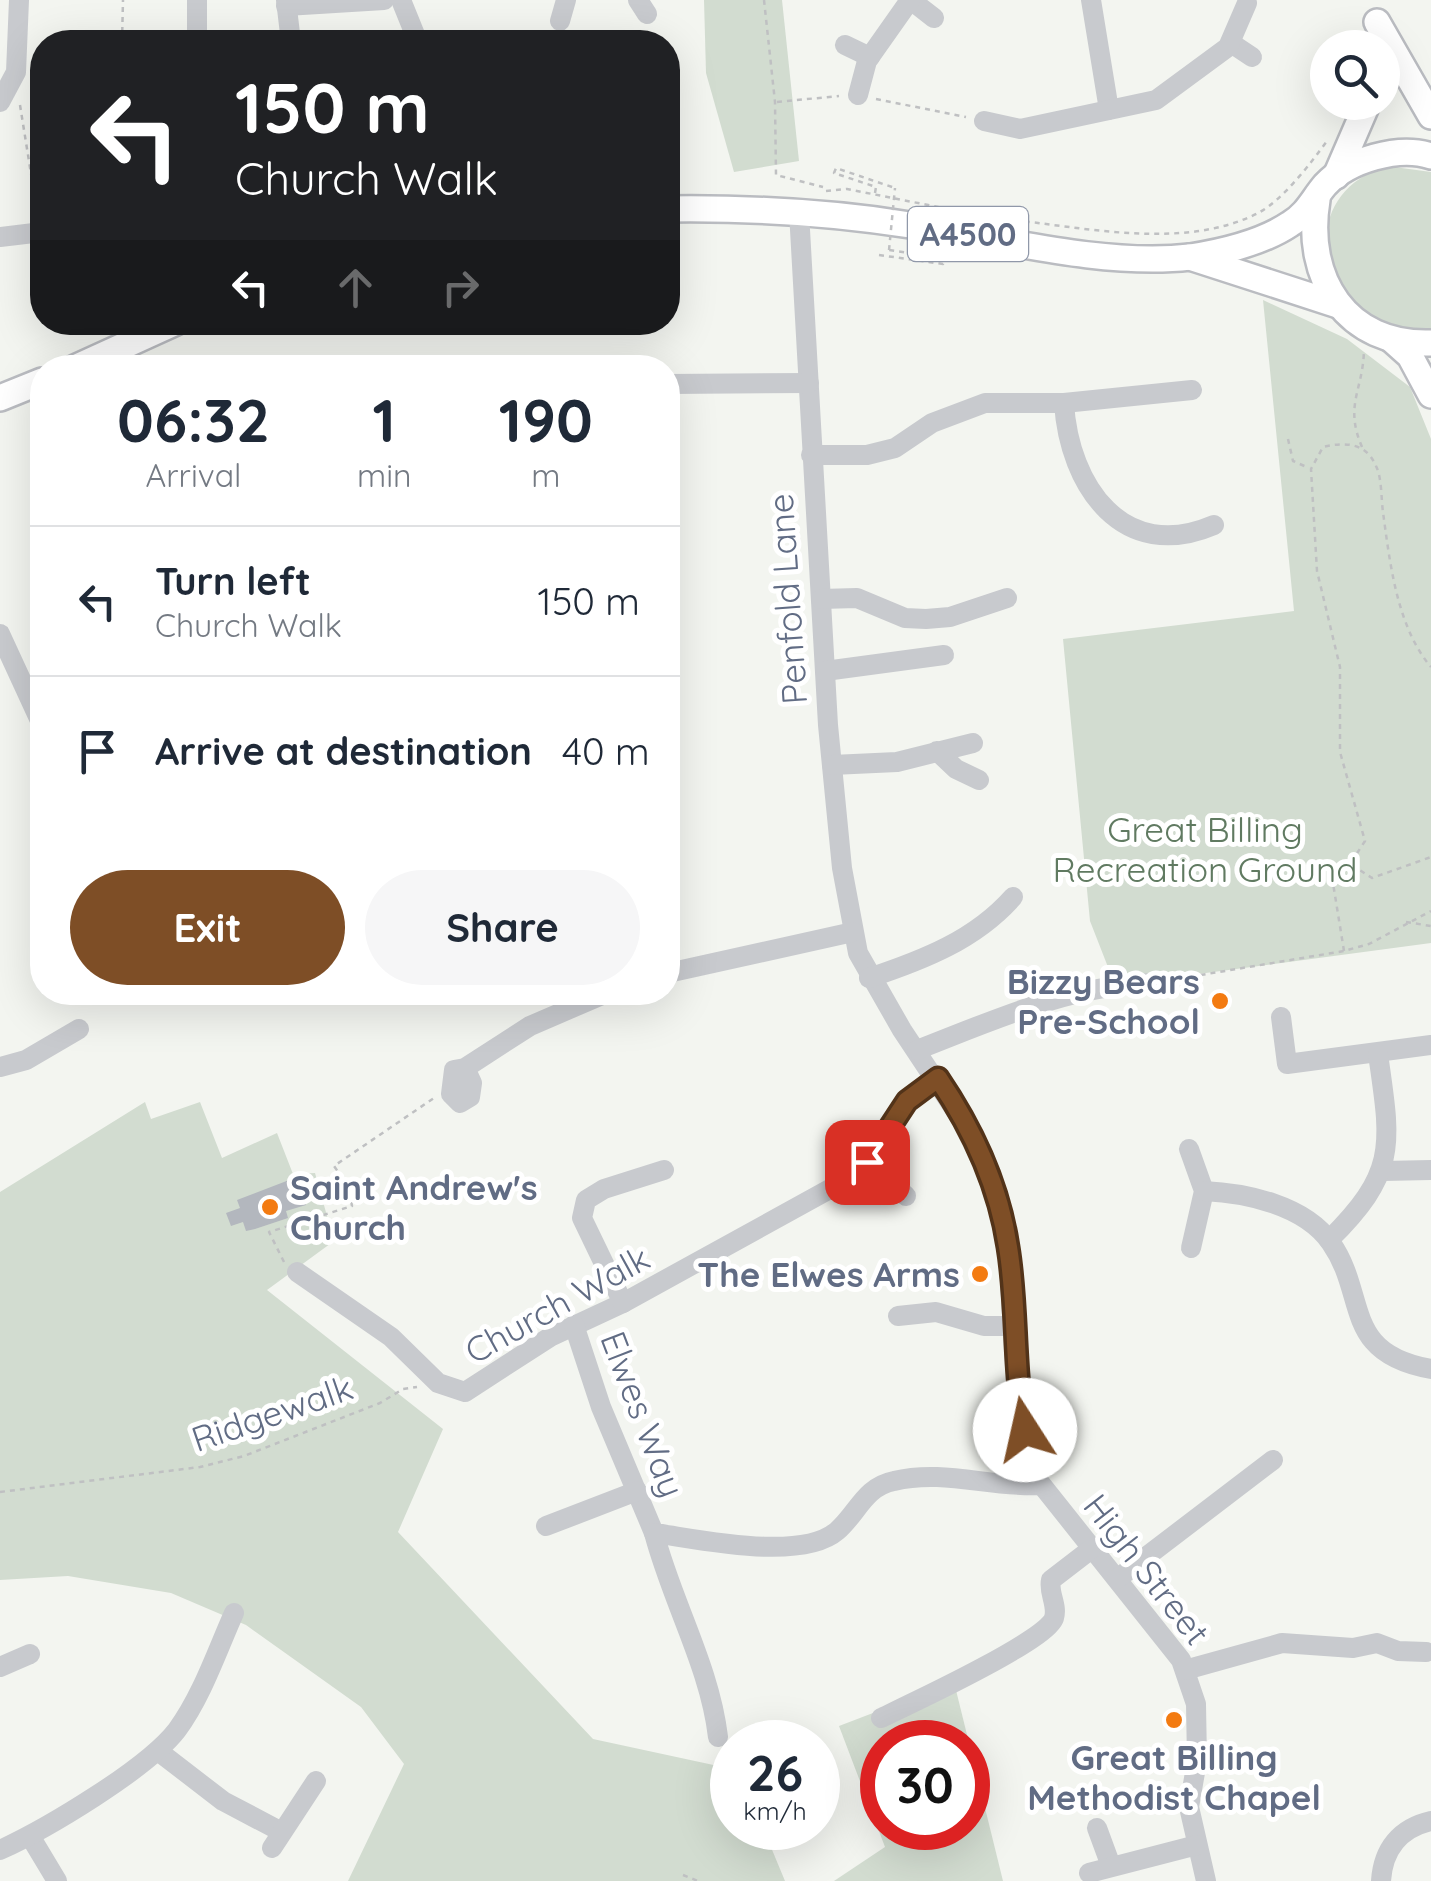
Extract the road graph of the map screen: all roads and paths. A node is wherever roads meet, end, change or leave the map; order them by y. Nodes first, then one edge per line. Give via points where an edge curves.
1 (18, 0) edge
2 (123, 0) edge
3 (197, 0) edge
4 (384, 0) edge
5 (401, 0) edge
6 (566, 0) edge
7 (764, 0) edge
8 (910, 0) edge
9 (1092, 0) edge
10 (1247, 2) dead end
11 (286, 3) edge
12 (934, 18) dead end
13 (560, 21) dead end
14 (1375, 23) edge
15 (122, 30) edge
16 (197, 30) edge
17 (289, 30) edge
18 (413, 30) edge
19 (1230, 42) junction
20 (846, 44) dead end
21 (870, 57) junction
22 (1252, 57) dead end
23 (14, 76) junction
24 (858, 95) junction
25 (0, 102) edge
26 (776, 102) junction
27 (1109, 110) junction
28 (1431, 116) edge
29 (1360, 120) edge
30 (984, 121) joint
31 (1334, 131) dead end
32 (1431, 156) edge
33 (30, 168) edge
34 (1336, 176) junction
35 (826, 188) junction
36 (826, 194) dead end
37 (874, 195) junction
38 (1317, 196) junction
39 (680, 208) edge
40 (944, 208) dead end
41 (799, 212) junction
42 (997, 218) dead end
43 (30, 233) edge
44 (0, 237) edge
45 (879, 255) dead end
46 (1190, 256) junction
47 (1338, 305) junction
48 (147, 335) edge
49 (1391, 338) junction
50 (1431, 343) edge
51 (104, 355) edge
52 (1364, 371) dead end
53 (809, 383) junction
54 (680, 384) edge
55 (30, 386) edge
56 (1192, 390) dead end
57 (1431, 395) edge
58 (0, 398) edge
59 (1064, 403) junction
60 (1288, 438) dead end
61 (1363, 449) junction
62 (812, 455) junction
63 (1311, 469) junction
64 (1214, 525) dead end
65 (1007, 598) dead end
66 (821, 599) junction
67 (0, 634) edge
68 (944, 655) dead end
69 (1431, 667) edge
70 (825, 671) junction
71 (30, 699) edge
72 (973, 743) dead end
73 (937, 752) junction
74 (832, 766) junction
75 (979, 780) dead end
76 (1431, 857) edge
77 (1350, 864) junction
78 (1013, 896) dead end
79 (1431, 911) edge
80 (1405, 922) junction
81 (1431, 926) edge
82 (853, 932) junction
83 (1344, 951) junction
84 (680, 970) edge
85 (870, 978) junction
86 (1150, 984) joint
87 (579, 1005) edge
88 (1282, 1017) dead end
89 (79, 1029) dead end
90 (1431, 1044) edge
91 (917, 1050) junction
92 (1378, 1054) junction
93 (0, 1067) edge
94 (938, 1078) junction
95 (450, 1087) joint
96 (1189, 1149) dead end
97 (867, 1162) junction
98 (664, 1170) dead end
99 (1383, 1170) junction
100 (1431, 1170) edge
101 (1204, 1191) junction
102 (906, 1196) dead end
103 (1330, 1240) junction
104 (1191, 1248) dead end
105 (297, 1272) joint
106 (623, 1303) junction
107 (898, 1316) dead end
108 (574, 1325) junction
109 (1012, 1326) junction
110 (1430, 1364) edge
111 (438, 1383) junction
112 (1273, 1460) dead end
113 (1040, 1485) junction
114 (636, 1491) junction
115 (0, 1492) edge
116 (546, 1526) dead end
117 (654, 1534) junction
118 (1090, 1550) junction
119 (1117, 1579) junction
120 (234, 1613) dead end
121 (1426, 1652) dead end
122 (30, 1654) dead end
123 (0, 1667) edge
124 (1185, 1670) junction
125 (881, 1718) dead end
126 (716, 1720) edge
127 (158, 1751) junction
128 (316, 1781) dead end
129 (1431, 1821) edge
130 (1097, 1828) dead end
131 (30, 1836) junction
132 (1197, 1845) junction
133 (0, 1850) edge
134 (1111, 1866) junction
135 (1089, 1873) dead end
136 (58, 1881) edge
137 (683, 1881) edge
138 (698, 1881) edge
139 (1206, 1881) edge
140 (1381, 1881) edge

1 - 23 street
2 - 15 path
3 - 16 street
4 - 11 street
5 - 18 street
6 - 13 street
7 - 26 path
8 - 12 street
8 - 21 street
9 - 27 street
10 - 19 street
11 - 17 street
14 - 28 main road
19 - 22 street
19 - 27 street via 1172,92
20 - 21 street
21 - 24 street
23 - 25 street
23 - 33 path
24 - 26 path
24 - 30 path
26 - 35 path via 776,174
27 - 30 street via 1042,134
29 - 34 main road
31 - 42 path via 1261,212 1234,222 1206,229 1110,230
32 - 34 main road via 1380,156
34 - 38 main road
35 - 36 path
35 - 37 path
37 - 40 path
37 - 45 path, bridge via 876,187 834,173 836,168 895,188 889,250 944,258 943,264
38 - 46 main road, A4500 via 1304,214 1264,238
38 - 47 main road via 1313,248
39 - 41 main road, A4500
41 - 46 main road, A4500 via 1081,251
41 - 53 street, Penfold Lane
43 - 44 street
46 - 47 main road, A4500
47 - 49 main road via 1365,328
48 - 51 main road
49 - 50 main road
49 - 57 main road via 1410,356
52 - 61 path via 1353,394 1352,426
53 - 54 street
53 - 62 street, Penfold Lane
55 - 58 main road
56 - 59 street
59 - 62 street via 985,403 932,423 895,448
59 - 64 street via 1071,451 1100,503 1118,520 1147,536 1170,539
60 - 63 path via 1293,461
61 - 63 path via 1344,442 1323,447
61 - 69 path via 1376,466 1389,560 1413,646
62 - 66 street, Penfold Lane
63 - 77 path via 1317,571 1340,667 1340,752 1365,841
65 - 66 street via 926,619 856,598
66 - 70 street, Penfold Lane
67 - 71 street
68 - 70 street
70 - 74 street, Penfold Lane
72 - 73 street
73 - 74 street
73 - 75 street
74 - 82 street, Penfold Lane
76 - 77 path via 1372,878
77 - 83 path via 1332,877
78 - 85 street via 983,928
79 - 80 path
80 - 81 path
80 - 83 path
82 - 84 street
82 - 85 street, Penfold Lane
83 - 86 path
85 - 91 street, High Street
86 - 91 street via 1115,985 1033,1006
87 - 95 street via 530,1026 465,1068 472,1082 470,1096 460,1103
88 - 92 street via 1287,1064
89 - 93 street
90 - 92 street
91 - 94 street, High Street
92 - 99 street via 1388,1138
94 - 97 street, Church Walk via 907,1101
94 - 109 street, High Street via 973,1136 1001,1214
95 - 105 path via 334,1166 352,1206 269,1232 278,1256
96 - 101 street
97 - 102 street
97 - 106 street, Church Walk via 804,1207
98 - 106 street via 586,1200 582,1218
99 - 100 street
99 - 103 street via 1356,1214
101 - 103 street via 1278,1206
101 - 104 street
103 - 110 street via 1370,1336 1401,1360
105 - 111 street, Church Walk via 391,1337
106 - 108 street, Church Walk
107 - 109 street via 936,1312 984,1326
108 - 111 street, Church Walk via 464,1392
108 - 114 street, Elwes Way
109 - 113 street, High Street via 1021,1410
111 - 115 path, Ridgewalk via 404,1388 244,1456 200,1467
112 - 119 street
113 - 117 street, Elwes Way via 928,1476 890,1482 868,1493 836,1532 802,1544
113 - 118 street, High Street
114 - 116 street
114 - 117 street, Elwes Way
117 - 126 street
118 - 119 street, High Street
118 - 125 street via 1051,1580 1055,1612 1048,1628
119 - 124 street, High Street
120 - 127 street via 196,1697
121 - 124 street via 1374,1643 1353,1648 1282,1642
122 - 123 street
124 - 132 street, High Street via 1197,1718 1190,1807
127 - 128 street via 276,1840
127 - 131 street
129 - 140 street via 1400,1835
130 - 134 street
131 - 133 street
131 - 136 street
132 - 134 street
132 - 139 street, High Street
134 - 135 street
137 - 138 path via 684,1875

